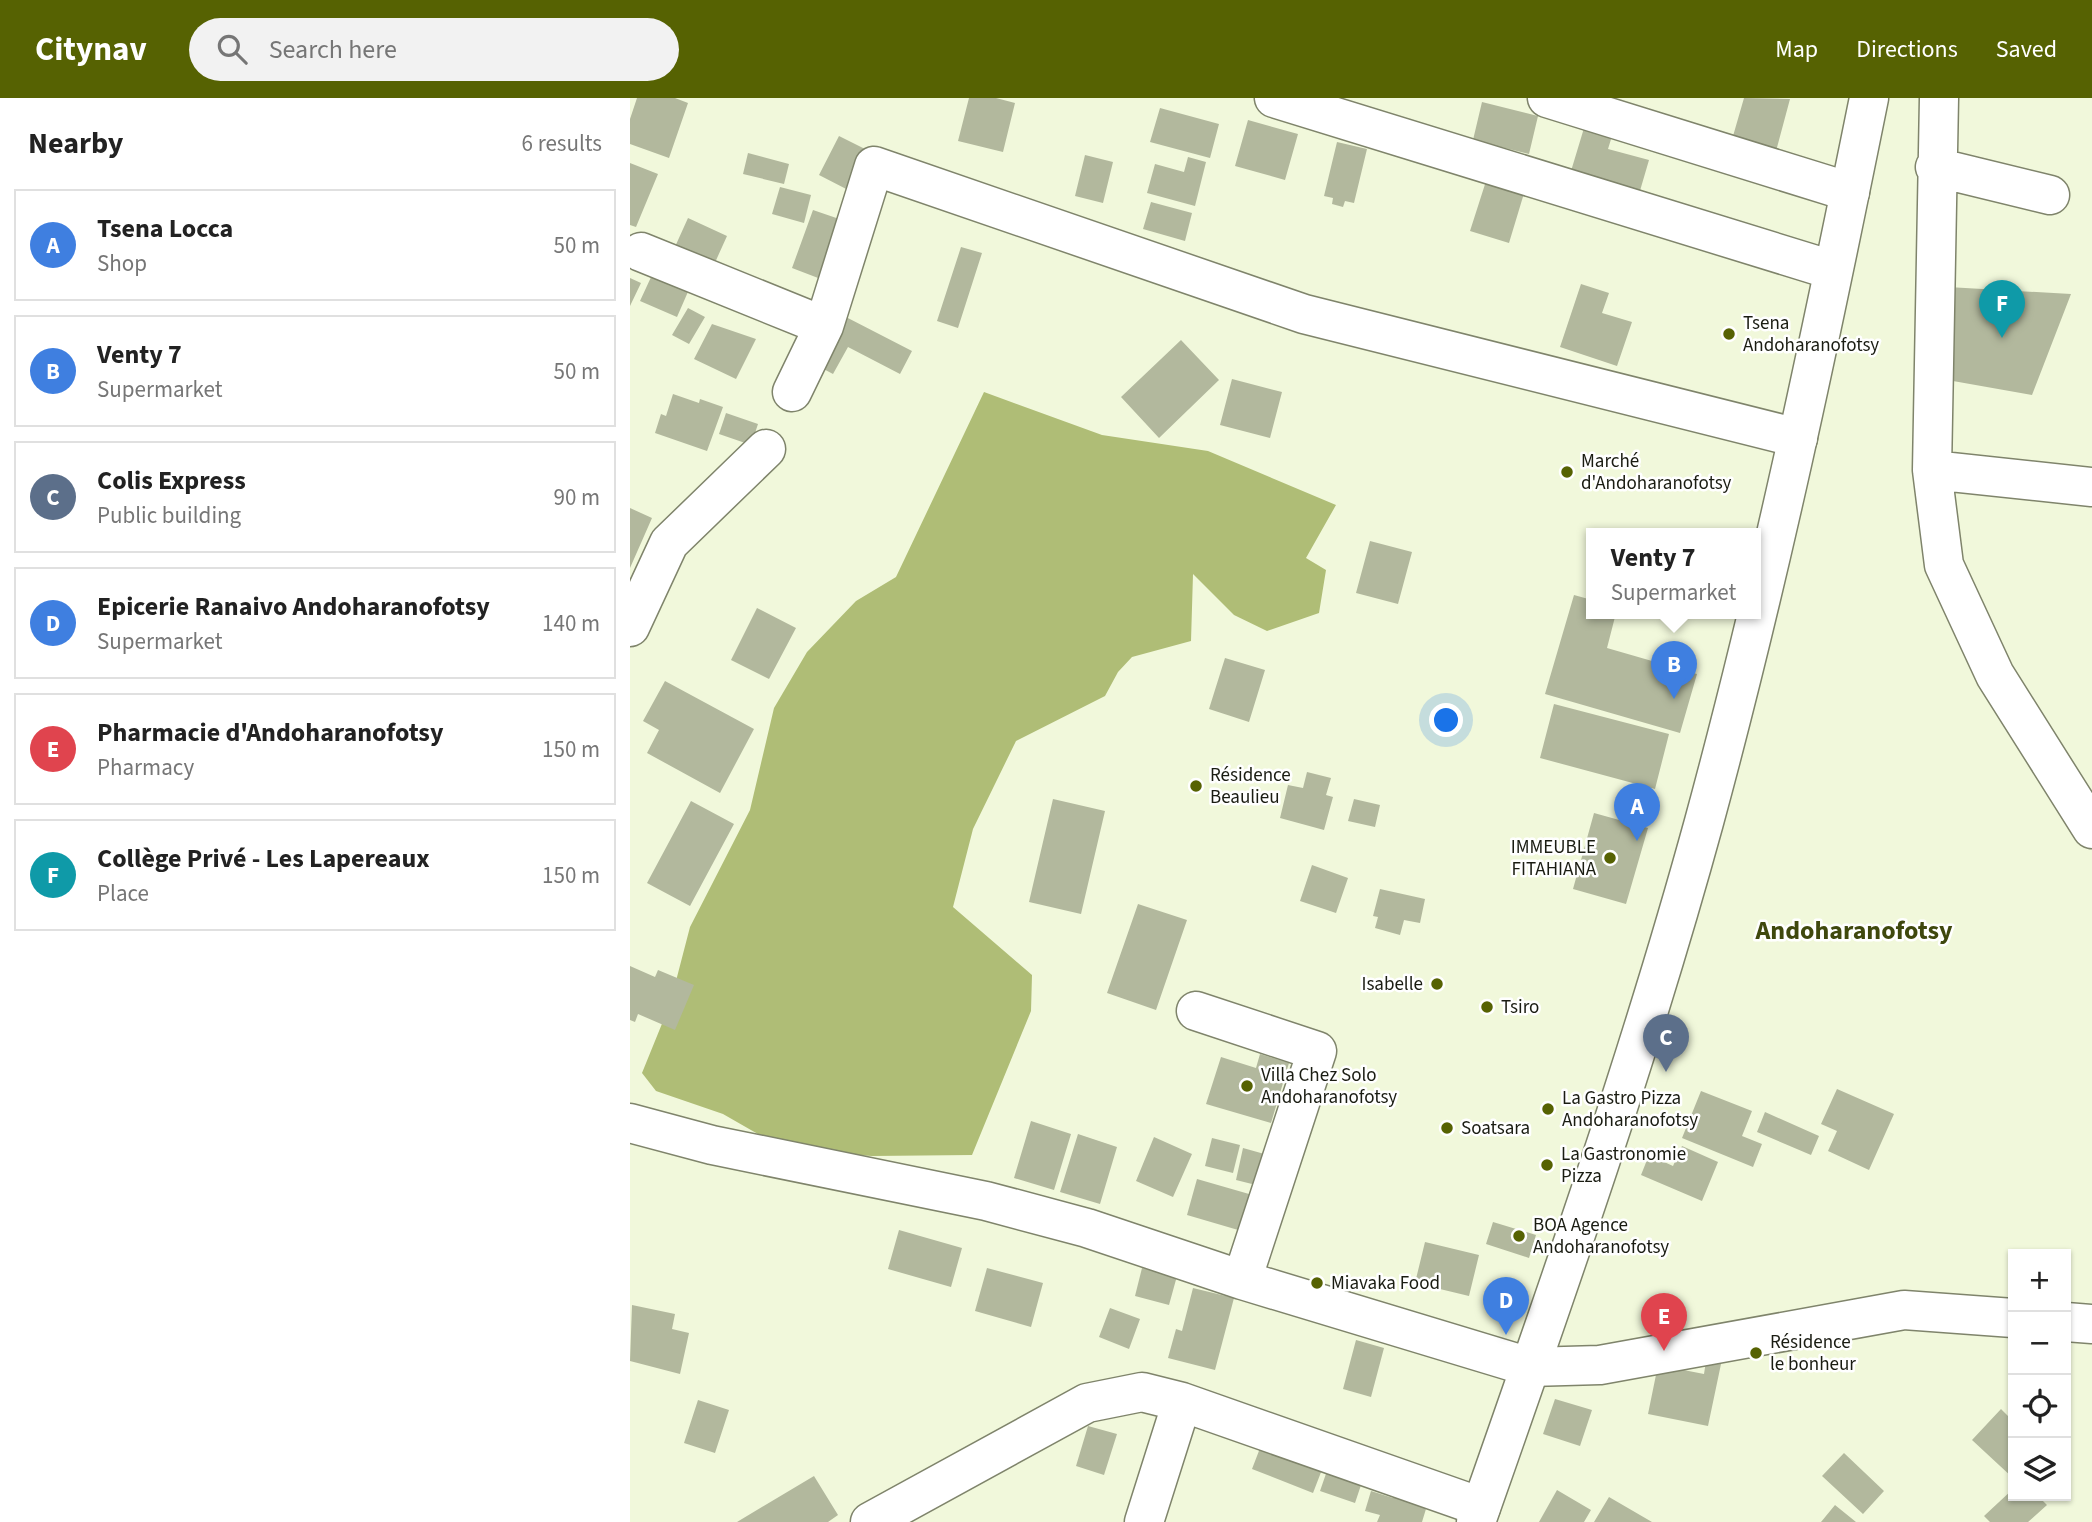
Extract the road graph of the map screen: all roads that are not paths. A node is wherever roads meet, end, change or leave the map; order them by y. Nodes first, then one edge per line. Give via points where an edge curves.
1 (1274, 98) edge
2 (1547, 98) edge
3 (1869, 98) edge
4 (1939, 98) edge
5 (1935, 167) junction
6 (1850, 192) junction
7 (2050, 195) dead end
8 (641, 252) dead end
9 (1832, 271) junction
10 (824, 326) junction
11 (792, 392) dead end
12 (1798, 438) junction
13 (766, 449) dead end
14 (1932, 470) junction
15 (2092, 487) edge
16 (1761, 589) edge
17 (1754, 619) edge
18 (630, 627) edge
19 (2092, 829) edge
20 (1196, 1011) dead end
21 (630, 1123) edge
22 (1242, 1280) junction
23 (2008, 1318) edge
24 (2071, 1322) edge
25 (2092, 1324) edge
26 (1530, 1367) junction
27 (1182, 1402) junction
28 (1478, 1515) edge
29 (870, 1522) edge
30 (1144, 1522) edge

1 - 9 street
2 - 6 street
3 - 6 street
4 - 5 street
5 - 7 street
5 - 14 street
6 - 9 street
8 - 10 street
9 - 12 street
10 - 11 street
10 - 12 street via 874,166 1304,314
12 - 16 street
13 - 18 street via 670,544
14 - 15 street
14 - 19 street via 1944,565 1995,675
17 - 26 street via 1703,825 1621,1097
20 - 22 street via 1317,1051
21 - 22 street via 712,1145 986,1201 1087,1228
22 - 26 street
23 - 26 street via 1904,1310 1600,1365
24 - 25 street
26 - 28 street
27 - 28 street
27 - 29 street via 1142,1392 1087,1403
27 - 30 street

